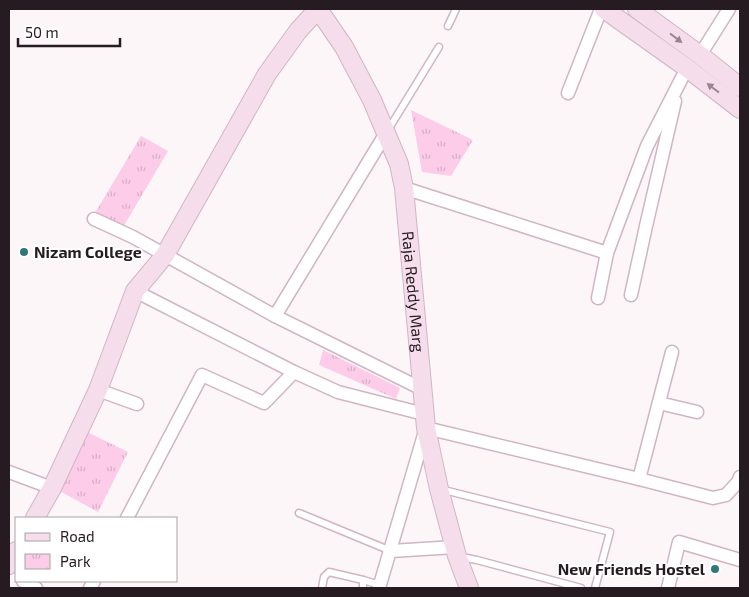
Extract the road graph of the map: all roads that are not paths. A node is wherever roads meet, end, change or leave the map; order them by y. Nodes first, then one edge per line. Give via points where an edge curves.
1 (318, 9) edge
2 (456, 9) edge
3 (603, 9) edge
4 (637, 9) edge
5 (729, 9) edge
6 (448, 26) dead end
7 (439, 47) dead end
8 (700, 55) junction
9 (683, 75) junction
10 (740, 87) edge
11 (568, 93) dead end
12 (740, 109) edge
13 (386, 133) junction
14 (404, 188) junction
15 (94, 219) dead end
16 (607, 253) junction
17 (165, 255) junction
18 (136, 291) junction
19 (631, 296) dead end
20 (598, 298) dead end
21 (275, 316) junction
22 (672, 352) dead end
23 (294, 372) junction
24 (422, 389) junction
25 (98, 390) junction
26 (659, 403) junction
27 (137, 404) dead end
28 (697, 412) dead end
29 (425, 421) junction
30 (9, 472) edge
31 (740, 478) edge
32 (639, 479) junction
33 (52, 488) junction
34 (439, 489) junction
35 (299, 513) dead end
36 (36, 517) edge
37 (128, 517) edge
38 (391, 551) junction
39 (456, 552) junction
40 (15, 553) edge
41 (740, 560) edge
42 (9, 565) edge
43 (363, 580) junction
44 (24, 582) edge
45 (379, 587) edge
46 (36, 588) edge
47 (322, 588) edge
48 (363, 588) edge
49 (469, 588) edge
50 (581, 588) edge
51 (595, 588) edge
52 (668, 588) edge

1 - 13 street, Raja Reddy Marg via 344,47
1 - 17 street via 267,74
2 - 6 lane
3 - 9 street
3 - 11 street
4 -> 8 street
5 - 8 street
7 - 13 lane
8 - 10 street
12 -> 9 street
9 - 16 street via 647,146
9 - 19 street
13 - 14 street, Raja Reddy Marg via 399,164
13 - 21 street
14 - 16 street
14 - 24 street, Raja Reddy Marg
15 - 17 street
16 - 20 street
17 - 18 street
17 - 21 street
18 - 23 street
18 - 25 street
21 - 24 street
22 - 26 street
23 - 29 street via 338,392
23 - 37 street via 264,403 202,375
24 - 29 street, Raja Reddy Marg
25 - 27 street
25 - 33 street
26 - 28 street
26 - 32 street
29 - 32 street
29 - 34 street, Raja Reddy Marg
29 - 38 street
30 - 33 street
31 - 32 street via 726,495 713,498
33 - 36 street
34 - 39 street, Raja Reddy Marg
34 - 51 lane via 610,532
35 - 38 lane
38 - 39 street
38 - 45 street
39 - 49 street, Raja Reddy Marg
39 - 50 lane
40 - 42 street
41 - 52 street via 680,542
43 - 45 lane
43 - 47 lane via 329,572 324,577
43 - 48 lane
44 - 46 street

